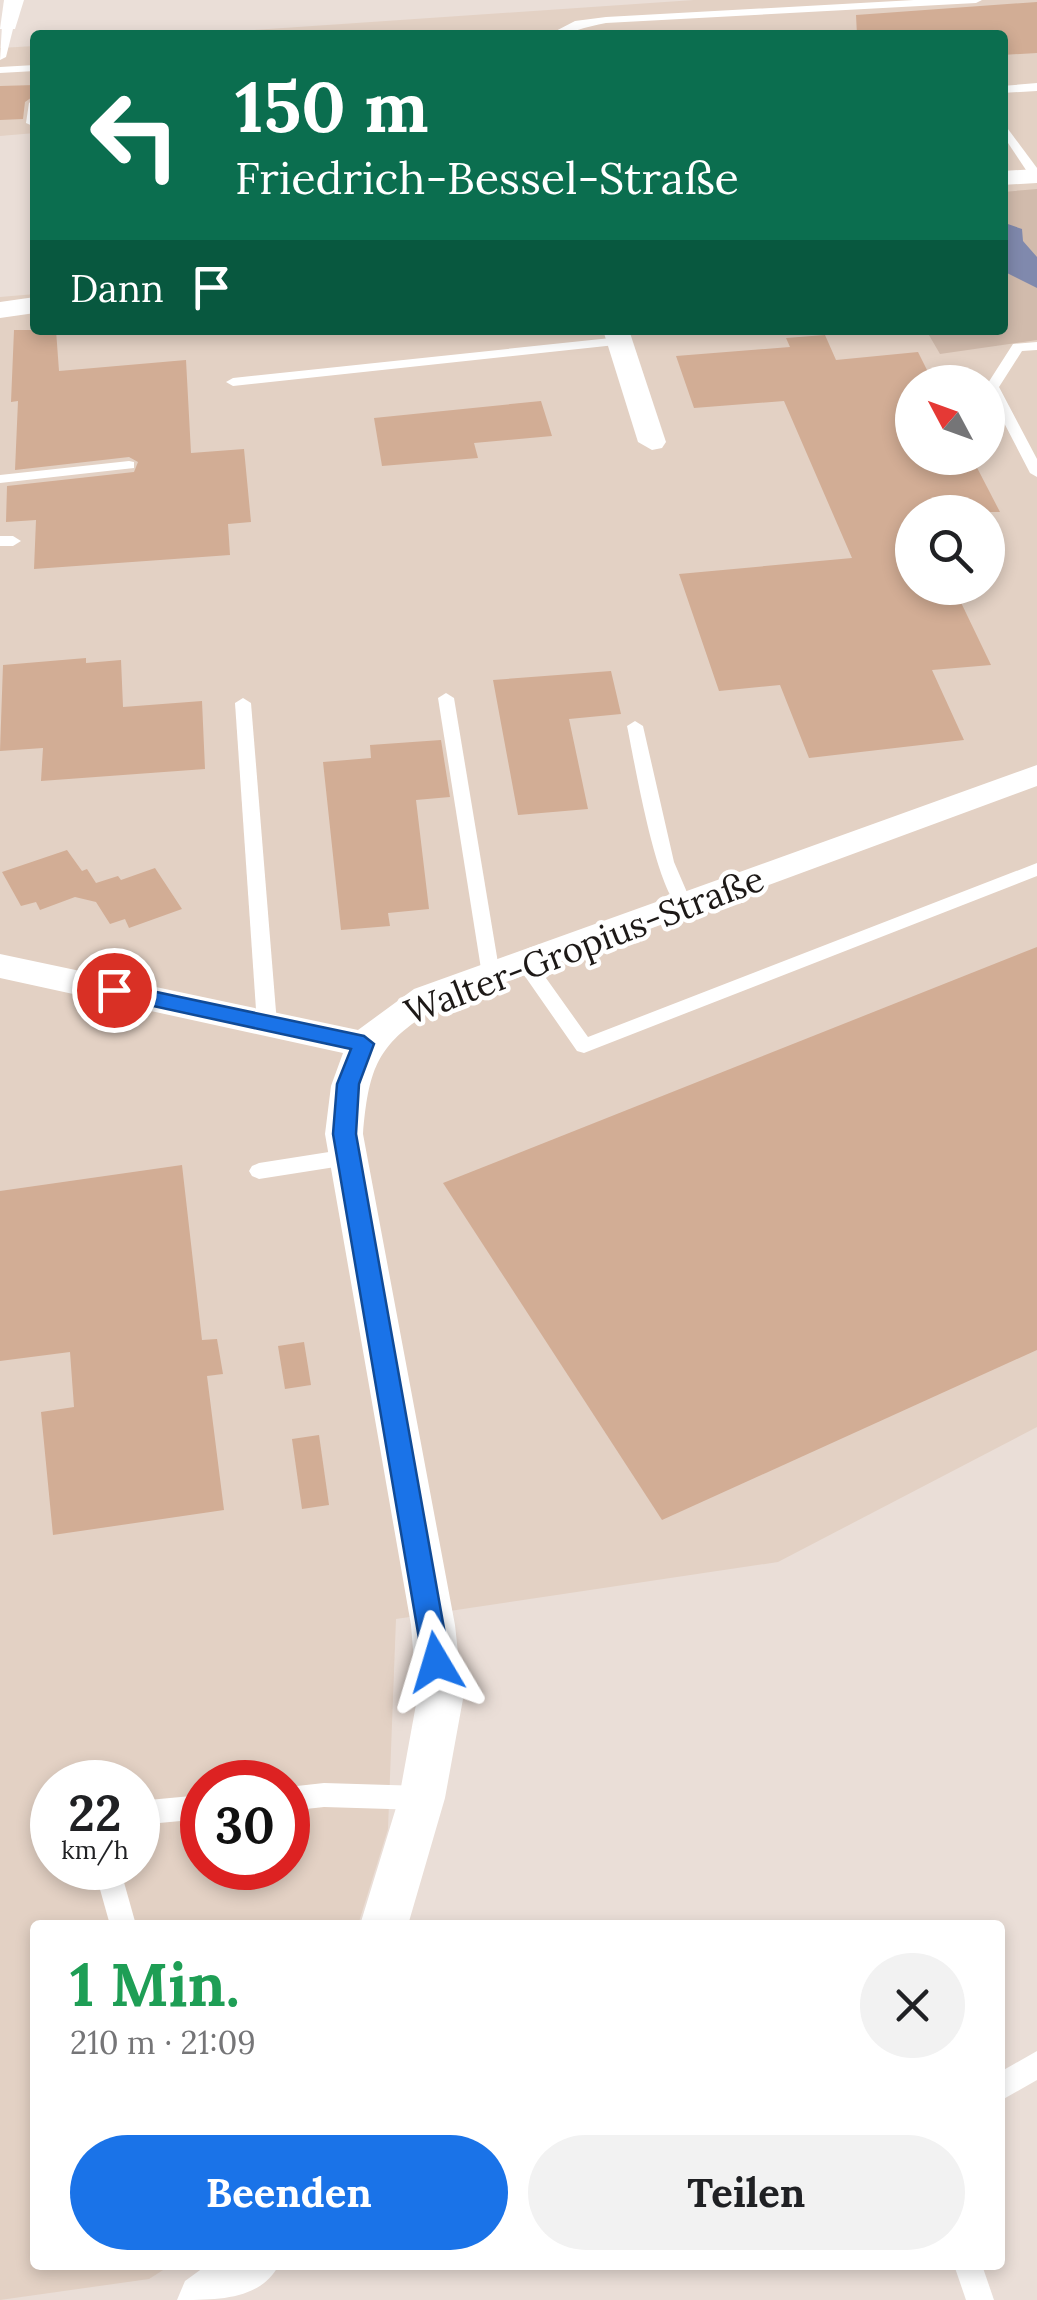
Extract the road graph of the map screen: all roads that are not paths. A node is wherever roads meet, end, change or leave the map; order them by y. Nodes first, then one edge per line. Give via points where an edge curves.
1 (14, 0) edge
2 (976, 0) edge
3 (8, 25) joint
4 (564, 30) edge
5 (0, 57) edge
6 (30, 68) edge
7 (0, 70) edge
8 (1037, 86) edge
9 (1008, 89) edge
10 (1008, 133) edge
11 (1036, 176) edge
12 (1008, 178) edge
13 (30, 305) edge
14 (0, 310) edge
15 (604, 335) edge
16 (621, 335) edge
17 (1037, 346) edge
18 (233, 382) dead end
19 (652, 442) dead end
20 (129, 465) dead end
21 (1037, 473) edge
22 (0, 479) edge
23 (446, 698) dead end
24 (243, 703) dead end
25 (635, 726) dead end
26 (1037, 775) edge
27 (1037, 869) edge
28 (683, 904) junction
29 (524, 962) junction
30 (0, 966) edge
31 (491, 974) junction
32 (267, 1024) junction
33 (364, 1044) junction
34 (348, 1157) junction
35 (259, 1172) dead end
36 (310, 1797) edge
37 (422, 1798) junction
38 (113, 1890) edge
39 (121, 1920) edge
40 (385, 1920) edge
41 (1037, 2065) edge
42 (1005, 2084) edge
43 (245, 2270) edge
44 (970, 2270) edge
45 (204, 2300) edge
46 (980, 2300) edge

1 - 3 street
2 - 4 lane via 606,20
3 - 5 lane
6 - 7 lane
8 - 9 lane
10 - 11 lane
11 - 12 street
13 - 14 street
15 - 18 lane
16 - 19 street
17 - 21 lane via 1018,347 992,387
20 - 22 lane
23 - 31 lane
24 - 32 lane
25 - 28 lane via 665,862
26 - 28 street, Walter-Gropius-Straße
27 - 29 lane via 584,1046
28 - 29 street, Walter-Gropius-Straße
29 - 31 street, Walter-Gropius-Straße
30 - 32 street
31 - 33 street, Walter-Gropius-Straße via 426,998
32 - 33 street
33 - 34 street, Walter-Gropius-Straße via 348,1084
34 - 35 lane
34 - 37 street, Walter-Gropius-Straße via 433,1625 440,1699
36 - 37 lane
37 - 40 street, Walter-Gropius-Straße
38 - 39 lane
41 - 42 lane
43 - 45 street
44 - 46 lane

